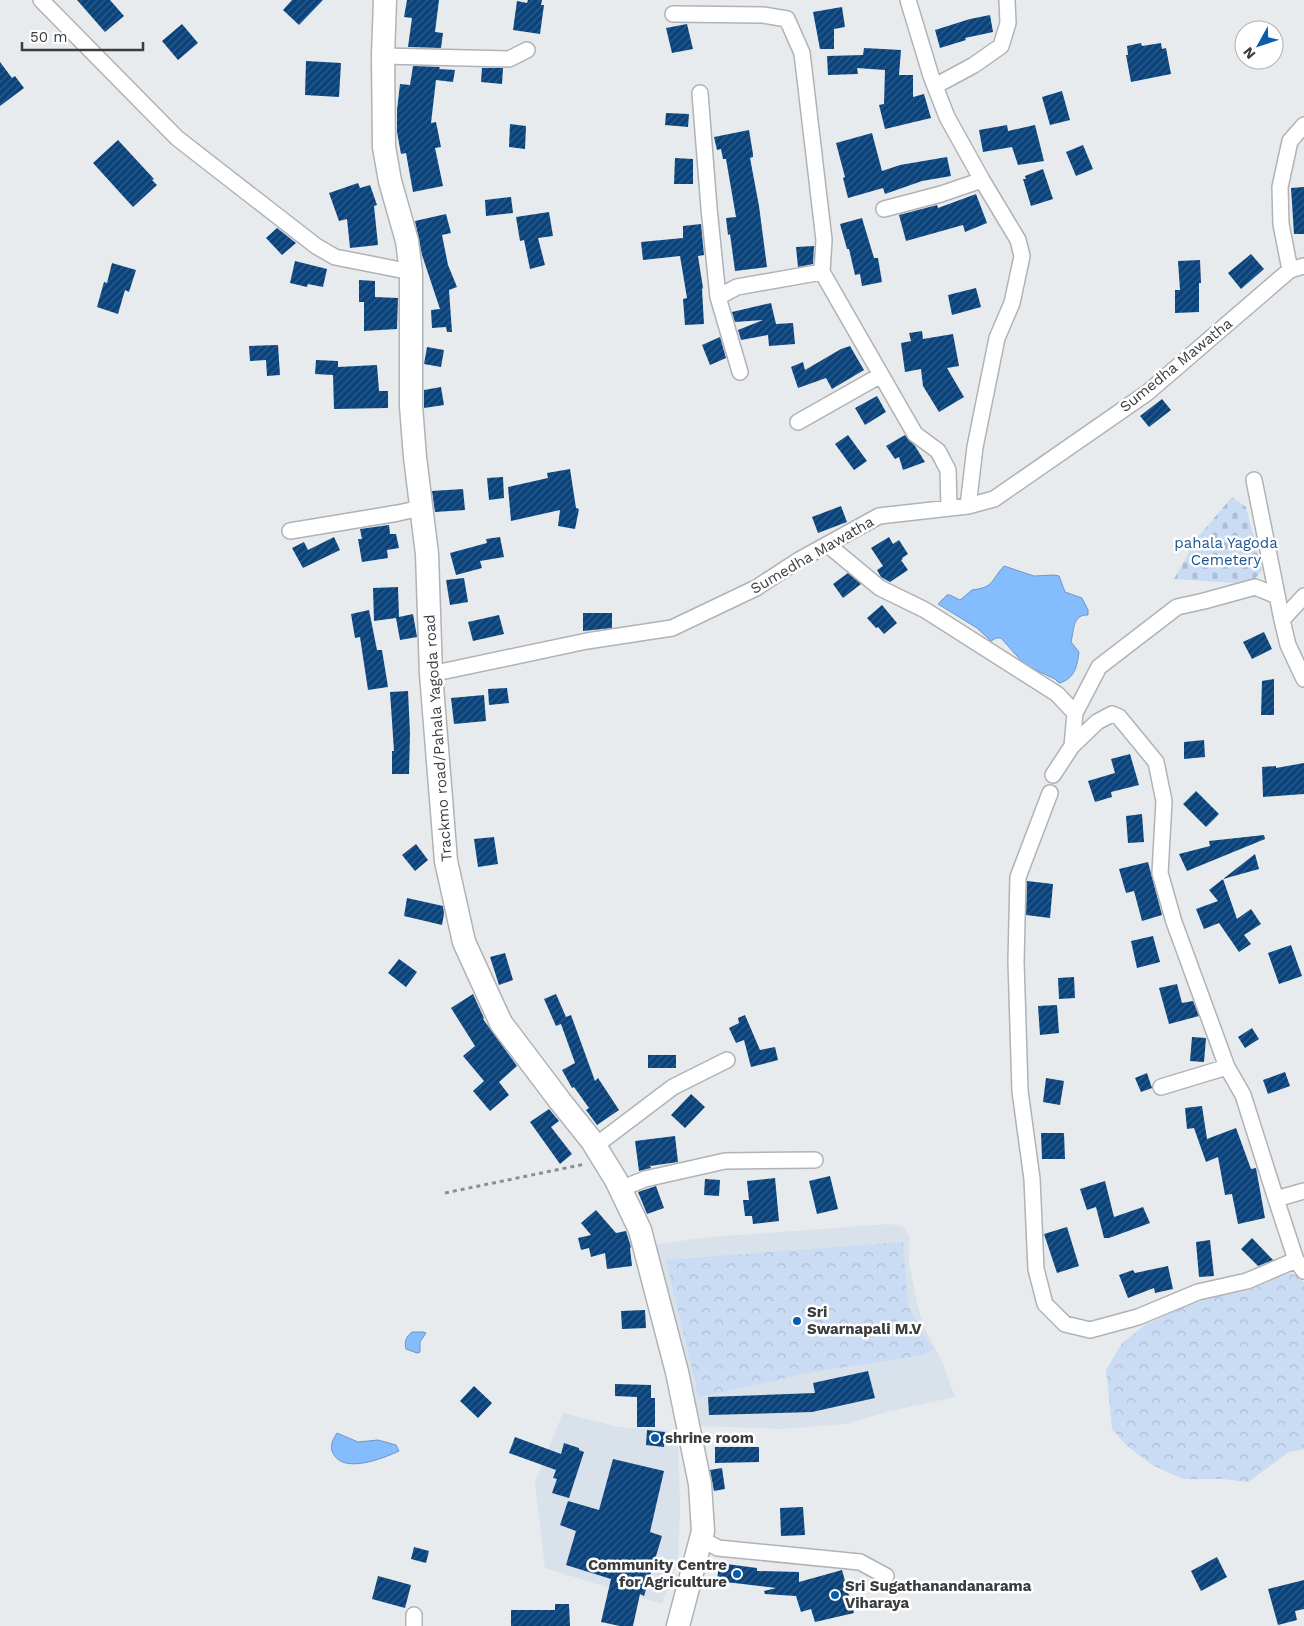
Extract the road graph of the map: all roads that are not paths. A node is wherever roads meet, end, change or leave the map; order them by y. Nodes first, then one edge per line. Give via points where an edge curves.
1 (41, 0) edge
2 (385, 0) edge
3 (908, 0) edge
4 (1006, 0) edge
5 (765, 7) edge
6 (673, 14) dead end
7 (527, 50) dead end
8 (383, 56) junction
9 (935, 86) junction
10 (700, 93) dead end
11 (1304, 125) edge
12 (982, 180) junction
13 (884, 209) dead end
14 (1297, 268) edge
15 (411, 272) junction
16 (822, 272) junction
17 (718, 297) junction
18 (740, 372) dead end
19 (881, 375) junction
20 (798, 422) dead end
21 (1254, 480) dead end
22 (968, 506) junction
23 (421, 508) junction
24 (949, 508) junction
25 (290, 531) dead end
26 (828, 545) junction
27 (1277, 596) junction
28 (1304, 596) edge
29 (1282, 620) junction
30 (431, 674) junction
31 (1304, 679) edge
32 (1075, 713) junction
33 (1072, 746) junction
34 (1053, 775) dead end
35 (1050, 793) dead end
36 (727, 1060) dead end
37 (1227, 1067) junction
38 (1161, 1088) dead end
39 (599, 1152) junction
40 (815, 1160) dead end
41 (620, 1189) junction
42 (1304, 1191) edge
43 (1276, 1200) junction
44 (1300, 1266) edge
45 (701, 1538) junction
46 (886, 1576) dead end
47 (678, 1626) edge

1 - 15 street via 178,138 316,246 335,257
2 - 8 street, Trackmo road/Pahala Yagoda road
3 - 9 street
4 - 9 street via 1008,23 1001,46
5 - 6 street
5 - 16 street via 787,19 802,53 824,240
7 - 8 street via 509,59
8 - 15 street, Trackmo road/Pahala Yagoda road via 384,147 407,240
9 - 12 street via 947,117
10 - 17 street
11 - 14 street via 1290,141 1280,187 1281,224
12 - 13 street
12 - 22 street via 1018,240 1022,256 1012,303 997,338 975,447
14 - 22 street, Sumedha Mawatha via 1147,393 994,499
15 - 23 street, Trackmo road/Pahala Yagoda road via 411,406
16 - 17 street via 737,287
16 - 19 street
17 - 18 street
19 - 20 street
19 - 24 street via 915,434 938,451 948,470
21 - 27 street
22 - 24 street, Sumedha Mawatha
23 - 25 street
23 - 30 street, Trackmo road/Pahala Yagoda road via 427,554
24 - 26 street, Sumedha Mawatha via 880,516
26 - 30 street, Sumedha Mawatha via 730,602 672,628 587,641
26 - 32 street via 880,588 926,610 1056,694
27 - 29 street
27 - 32 street via 1255,587 1177,607 1099,667
28 - 29 street
29 - 31 street via 1288,645
30 - 39 street, Trackmo road/Pahala Yagoda road via 446,861 464,942 501,1023
32 - 33 street
33 - 34 street
33 - 37 street via 1097,722 1112,714 1119,716 1156,762 1164,802 1160,873 1174,922
35 - 44 street via 1018,877 1016,962 1020,1091 1032,1179 1036,1269 1045,1304 1065,1324 1090,1330 1138,1317 1198,1292
36 - 39 street via 673,1087
37 - 38 street
37 - 43 street via 1243,1095
39 - 41 street, Trackmo road/Pahala Yagoda road
40 - 41 street via 725,1161
41 - 45 street, Trackmo road/Pahala Yagoda road via 640,1230 677,1372 700,1484
42 - 43 street
43 - 44 street
45 - 46 street via 718,1548 860,1562
45 - 47 street, Trackmo road/Pahala Yagoda road

